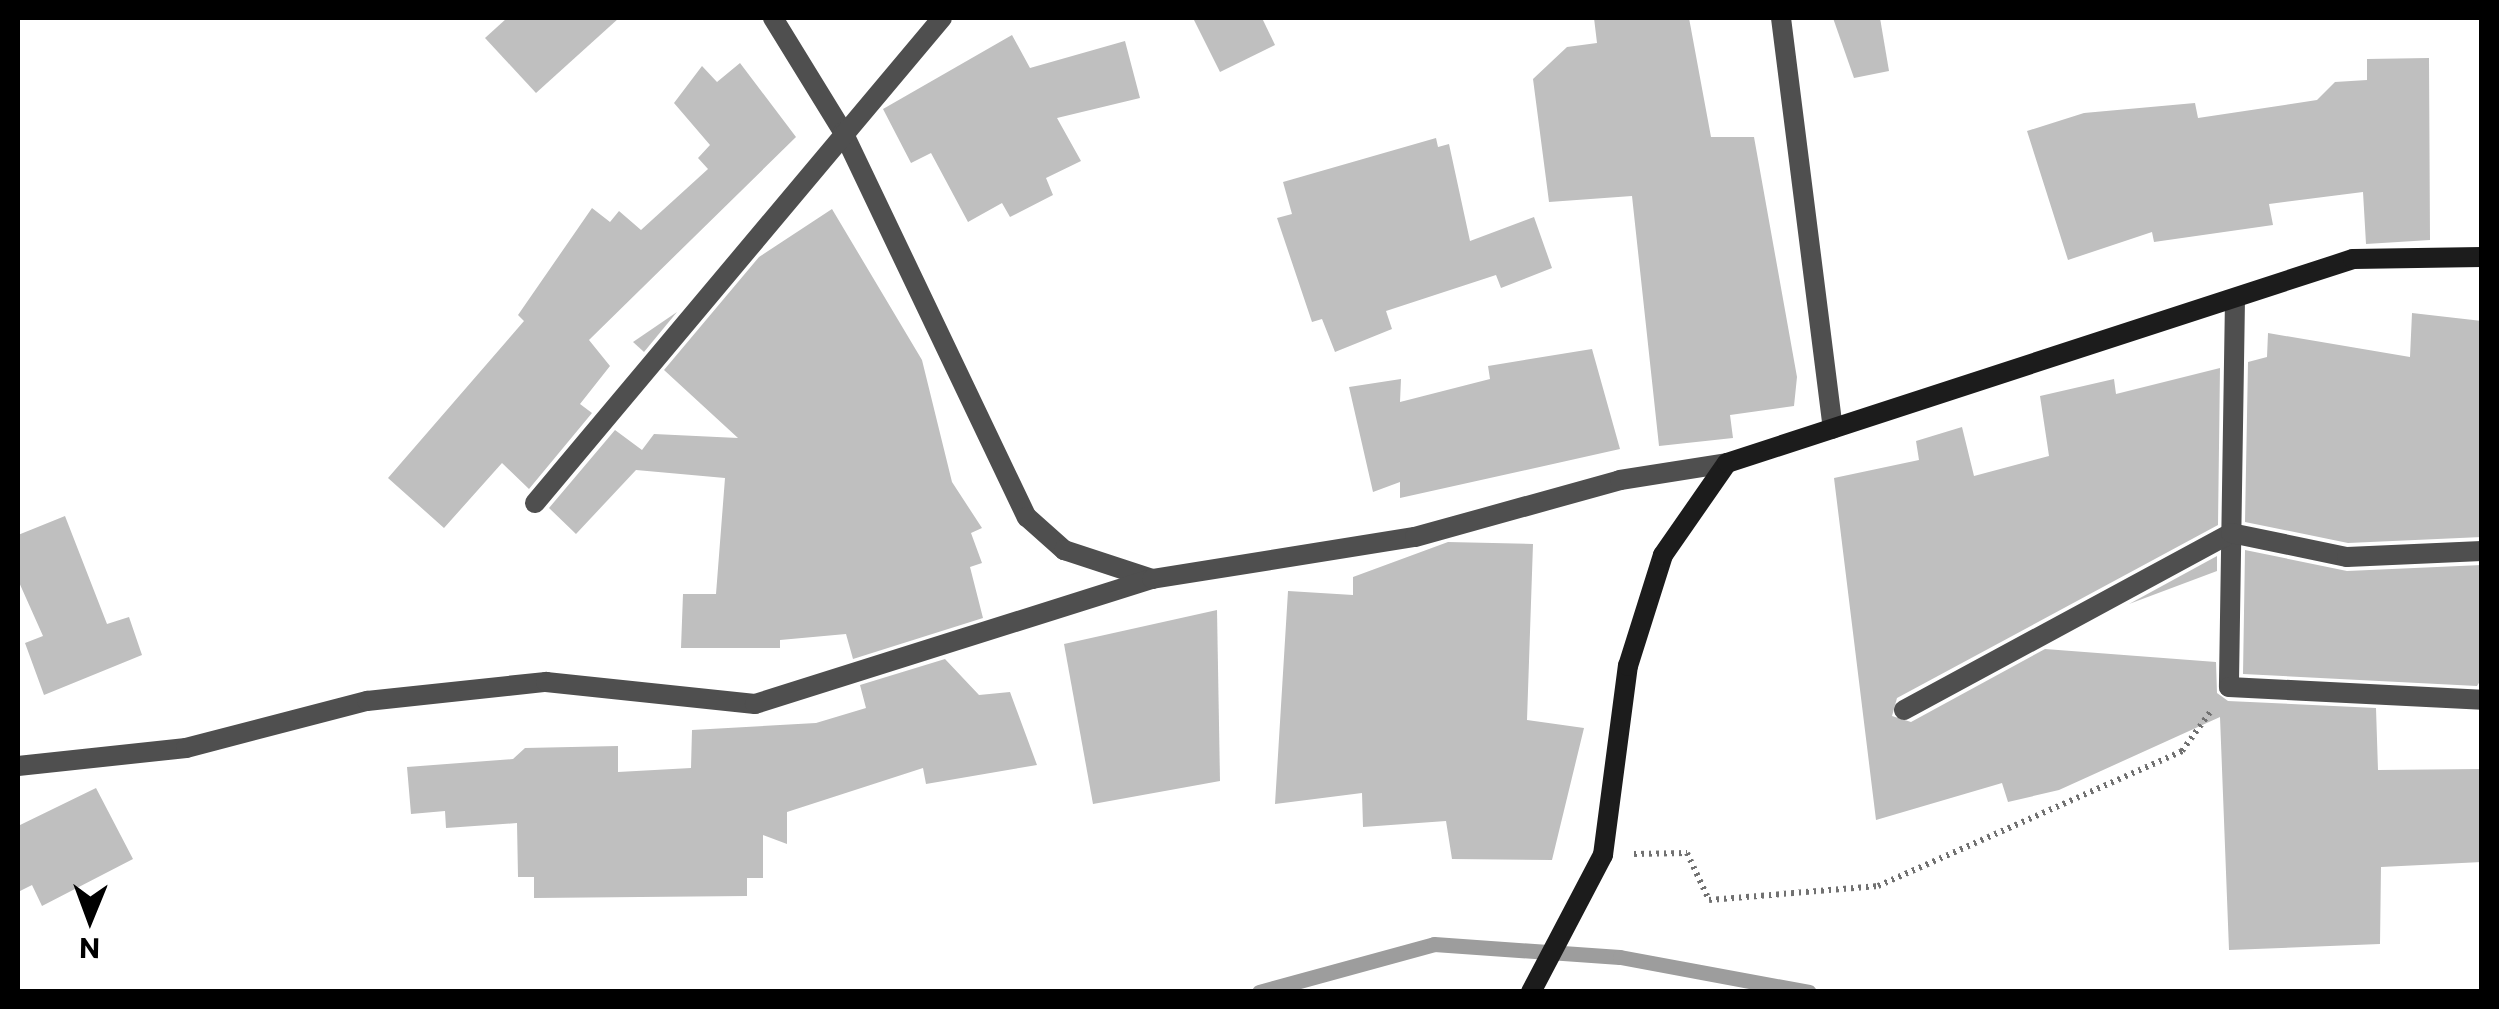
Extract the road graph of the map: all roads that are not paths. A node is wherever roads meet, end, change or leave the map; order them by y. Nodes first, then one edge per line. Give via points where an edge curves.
1 (773, 18) edge
2 (942, 18) edge
3 (1781, 18) edge
4 (842, 132) junction
5 (2482, 257) edge
6 (2235, 299) junction
7 (1833, 430) junction
8 (1727, 462) junction
9 (535, 503) dead end
10 (2231, 533) junction
11 (2482, 551) edge
12 (1152, 578) junction
13 (2482, 700) edge
14 (1904, 710) dead end
15 (18, 766) edge
16 (1531, 992) edge

1 - 4 street
2 - 4 street
3 - 7 street
4 - 9 street
4 - 12 street via 1027,517 1064,550
5 - 6 street via 2354,259
6 - 7 street
6 - 10 street
7 - 8 street
8 - 12 street via 1620,480 1416,537
8 - 16 street via 1664,555 1628,666 1603,855
10 - 11 street via 2348,557
10 - 13 street via 2228,687
10 - 14 street
12 - 15 street via 754,704 546,682 367,700 186,748

